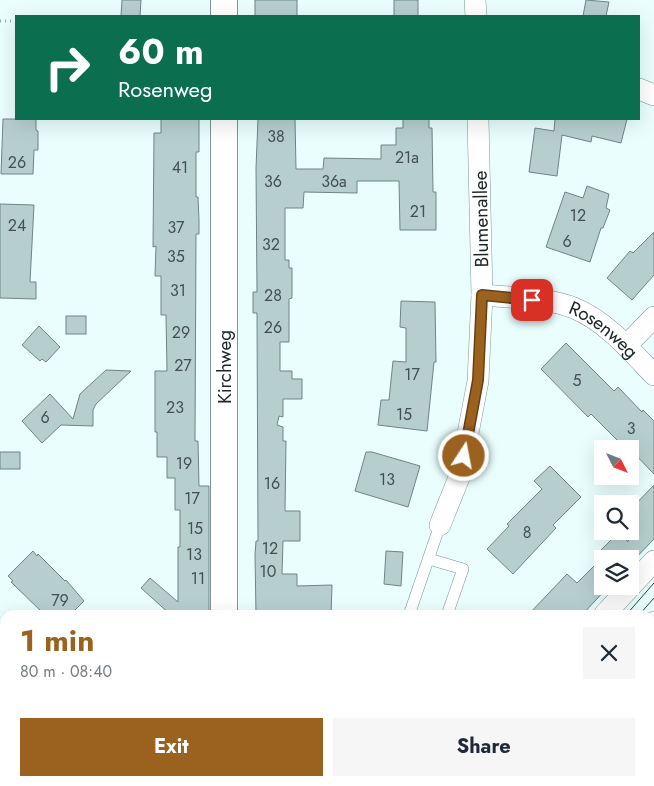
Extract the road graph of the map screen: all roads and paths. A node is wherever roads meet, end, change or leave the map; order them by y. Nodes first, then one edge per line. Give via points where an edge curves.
1 (224, 0) edge
2 (475, 0) edge
3 (224, 15) edge
4 (476, 15) edge
5 (0, 21) edge
6 (15, 21) edge
7 (640, 89) edge
8 (654, 95) edge
9 (224, 120) edge
10 (478, 120) edge
11 (482, 295) junction
12 (654, 317) edge
13 (626, 346) junction
14 (654, 375) edge
15 (440, 524) joint
16 (430, 557) junction
17 (654, 561) edge
18 (224, 610) edge
19 (411, 610) edge
20 (449, 610) edge
21 (609, 610) edge

1 - 3 street
2 - 4 street
5 - 6 path
7 - 8 street
9 - 18 street, Kirchweg
10 - 11 street, Blumenallee
11 - 13 street, Rosenweg via 549,301 575,309 597,321
11 - 15 street, Blumenallee via 478,380 460,475
12 - 13 street
13 - 14 street, Rosenweg
15 - 16 lane
16 - 19 lane
16 - 20 lane via 462,569
17 - 21 street

